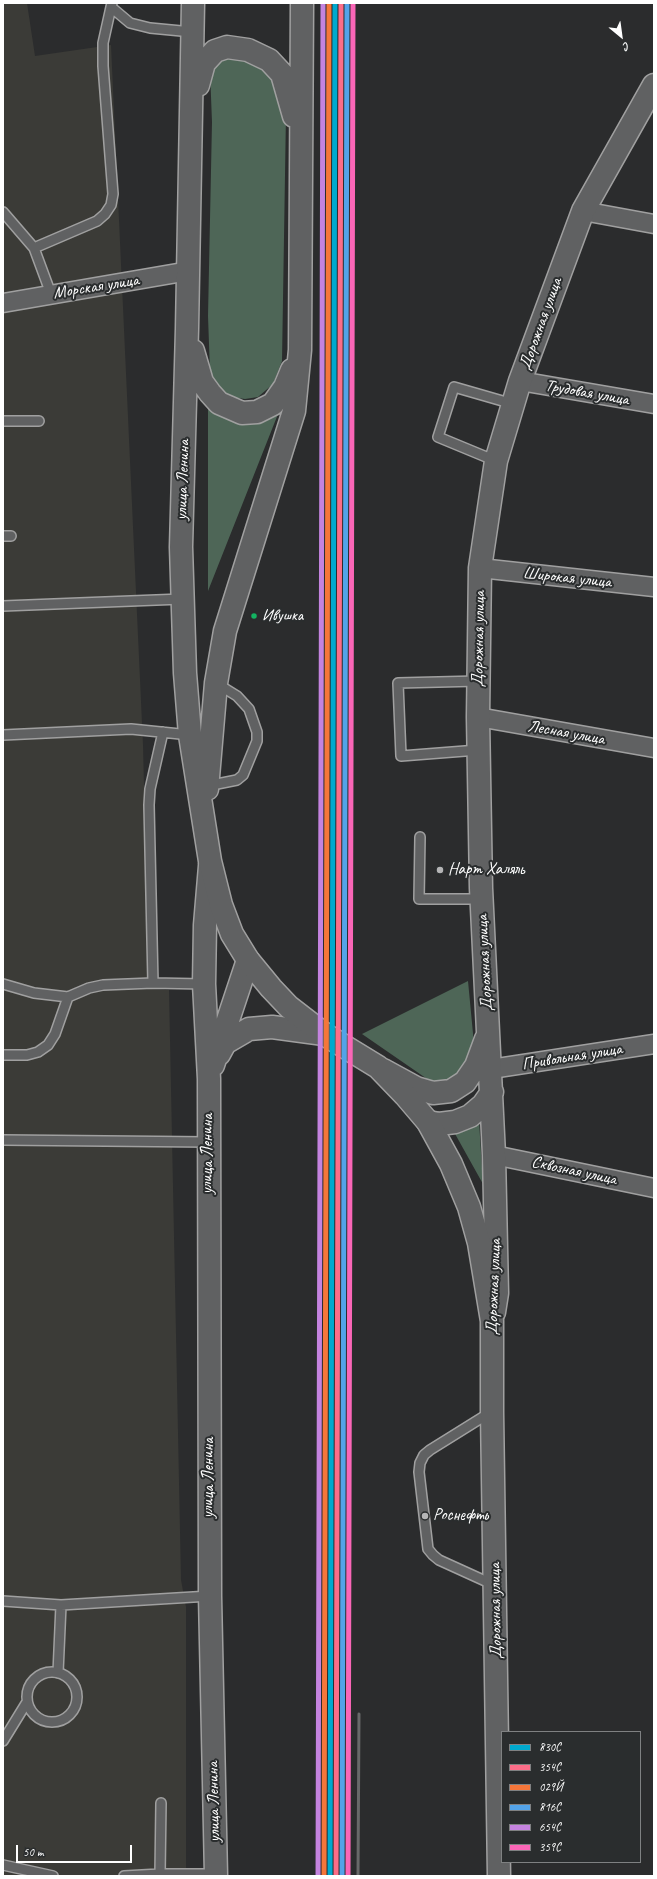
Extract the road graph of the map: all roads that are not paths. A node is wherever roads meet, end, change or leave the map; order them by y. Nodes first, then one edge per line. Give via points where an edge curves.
1 (193, 3) edge
2 (302, 3) edge
3 (111, 5) edge
4 (192, 32) junction
5 (651, 93) edge
6 (191, 141) junction
7 (302, 170) junction
8 (583, 211) junction
9 (3, 212) edge
10 (654, 224) edge
11 (34, 248) junction
12 (189, 271) junction
13 (52, 294) junction
14 (3, 302) edge
15 (188, 329) junction
16 (300, 350) junction
17 (520, 381) junction
18 (513, 404) junction
19 (654, 404) edge
20 (3, 421) edge
21 (39, 421) dead end
22 (496, 461) junction
23 (480, 568) junction
24 (654, 587) edge
25 (182, 599) junction
26 (3, 606) edge
27 (479, 681) junction
28 (216, 683) junction
29 (478, 717) junction
30 (163, 732) junction
31 (3, 735) edge
32 (190, 735) junction
33 (654, 748) edge
34 (478, 750) junction
35 (207, 786) junction
36 (204, 818) junction
37 (420, 837) dead end
38 (210, 861) junction
39 (482, 899) junction
40 (248, 960) junction
41 (153, 982) junction
42 (3, 984) edge
43 (204, 984) junction
44 (68, 998) junction
45 (488, 1033) junction
46 (324, 1034) junction
47 (654, 1044) edge
48 (3, 1055) edge
49 (378, 1067) junction
50 (212, 1070) junction
51 (491, 1070) junction
52 (492, 1092) junction
53 (428, 1122) junction
54 (3, 1140) edge
55 (208, 1142) junction
56 (494, 1155) junction
57 (654, 1188) edge
58 (480, 1243) junction
59 (492, 1321) junction
60 (492, 1412) junction
61 (495, 1586) junction
62 (210, 1596) junction
63 (3, 1601) edge
64 (61, 1605) junction
65 (58, 1673) junction
66 (27, 1702) junction
67 (3, 1741) edge
68 (161, 1802) dead end
69 (3, 1865) edge
70 (160, 1874) junction
71 (216, 1875) edge
72 (53, 1876) edge
73 (124, 1876) edge
74 (499, 1876) edge

1 - 4 main road
2 - 7 main road
3 - 4 lane via 130,23 150,28
3 - 11 lane via 103,43 111,205 96,221
4 - 6 main road
5 - 8 main road, Дорожная улица
6 - 7 main road via 197,88 204,63 216,51 227,46 248,50 269,60 282,74 299,139
6 - 12 main road, улица Ленина
7 - 16 main road, улица Ленина
8 - 10 street
8 - 17 main road, Дорожная улица
9 - 11 lane
11 - 13 lane
12 - 13 street, Морская улица
12 - 15 main road, улица Ленина
13 - 14 street, Морская улица
15 - 16 main road via 195,363 206,388 219,403 242,413 257,412 274,404 285,387
15 - 25 main road, улица Ленина via 181,547
16 - 28 main road, улица Ленина via 294,411 225,632
17 - 18 main road, Дорожная улица
17 - 19 street, Трудовая улица
18 - 22 main road, Дорожная улица
18 - 22 lane via 454,387 438,437
20 - 21 lane
22 - 23 main road, Дорожная улица
23 - 24 street, Широкая улица
23 - 27 main road, Дорожная улица
25 - 26 lane
25 - 32 main road, улица Ленина
27 - 29 main road, Дорожная улица
27 - 34 lane via 398,683 402,756
28 - 35 main road, улица Ленина
28 - 35 lane via 237,696 249,709 257,732 257,741 243,775 237,780
29 - 33 street, Лесная улица
29 - 34 main road, Дорожная улица
30 - 31 lane via 131,730
30 - 32 lane
30 - 41 lane via 150,789 149,805
32 - 36 main road, улица Ленина
34 - 39 main road, Дорожная улица
35 - 36 main road, улица Ленина
36 - 38 main road, улица Ленина
37 - 39 lane via 419,899
38 - 40 main road via 223,912 232,934
38 - 43 main road, улица Ленина
39 - 45 main road, Дорожная улица
40 - 46 main road via 289,1007
40 - 50 main road, улица Ленина
41 - 43 lane
41 - 44 lane via 103,985 89,988
42 - 44 lane via 34,994
43 - 50 main road, улица Ленина
44 - 48 lane via 55,1034 48,1045 38,1052
45 - 49 main road via 476,1066 465,1082 451,1091 433,1093 416,1088
45 - 51 main road, Дорожная улица
46 - 49 main road
46 - 50 main road, улица Ленина via 272,1027 250,1030 225,1043
47 - 51 street, Привольная улица
49 - 53 main road
50 - 55 main road, улица Ленина
51 - 52 main road, Дорожная улица
52 - 53 main road via 483,1105 470,1116 455,1122
52 - 56 main road, Дорожная улица
53 - 58 main road via 451,1164 469,1207
54 - 55 lane
55 - 62 main road, улица Ленина
56 - 57 street, Сквозная улица
56 - 58 main road
56 - 59 main road, Дорожная улица via 497,1293
58 - 59 main road
59 - 60 main road, Дорожная улица
60 - 61 main road, Дорожная улица
60 - 61 lane via 430,1450 422,1459 420,1472 428,1549 439,1560
61 - 74 main road, Дорожная улица
62 - 64 lane
62 - 71 main road, улица Ленина
63 - 64 lane
64 - 65 lane
65 - 66 lane via 50,1672 35,1679 27,1693
65 - 66 lane via 72,1682 77,1697 74,1708 66,1718 59,1721 42,1720 30,1710
66 - 67 lane
68 - 70 lane
69 - 72 lane
70 - 71 lane
70 - 73 lane

